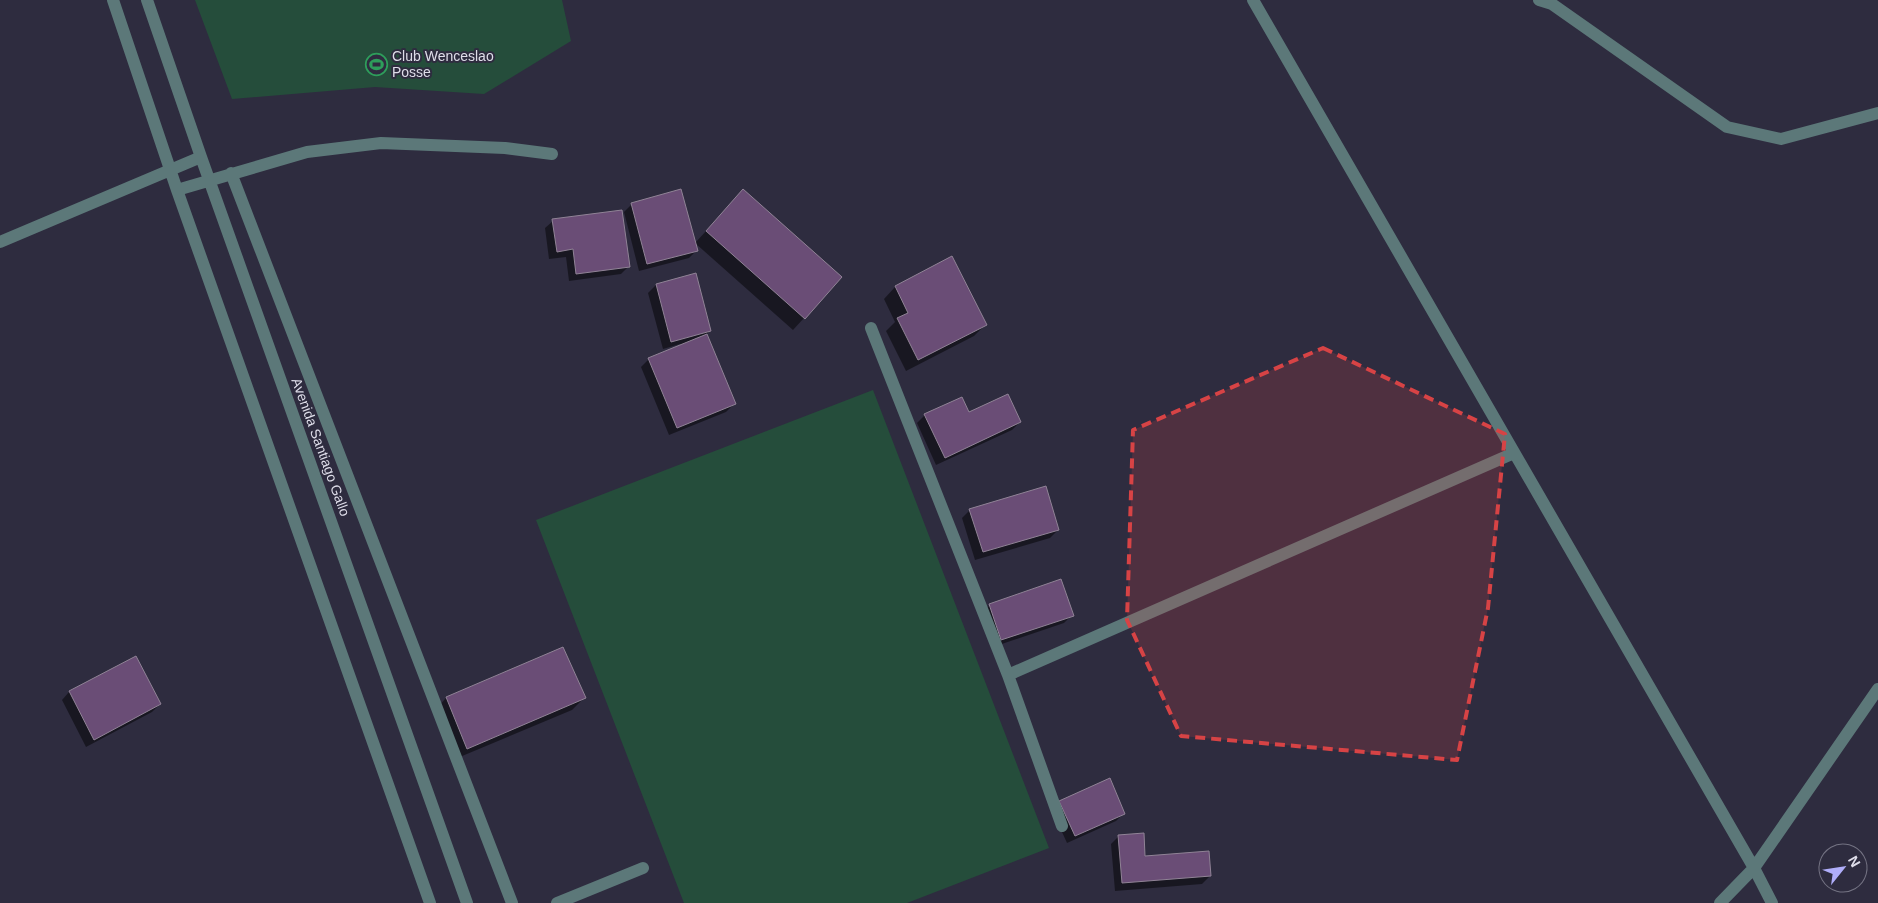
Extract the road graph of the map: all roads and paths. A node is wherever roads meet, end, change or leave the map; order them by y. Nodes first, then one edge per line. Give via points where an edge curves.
1 (113, 0) edge
2 (147, 0) edge
3 (1253, 0) edge
4 (1539, 0) edge
5 (1878, 113) edge
6 (552, 154) dead end
7 (201, 157) junction
8 (171, 170) junction
9 (231, 173) junction
10 (210, 180) junction
11 (177, 190) junction
12 (0, 242) edge
13 (871, 328) dead end
14 (1514, 453) junction
15 (1008, 675) junction
16 (1878, 689) edge
17 (1062, 826) dead end
18 (643, 868) dead end
19 (1754, 868) junction
20 (430, 903) edge
21 (467, 903) edge
22 (512, 903) edge
23 (557, 903) edge
24 (1720, 903) edge
25 (1772, 903) edge

1 - 8 street
2 - 7 street, Avenida Santiago Gallo
3 - 14 street
4 - 5 street via 1552,4 1726,127 1781,139
6 - 9 street via 505,148 382,143 307,152
7 - 8 street
7 - 10 street, Avenida Santiago Gallo
8 - 11 street
8 - 12 street
9 - 10 street
9 - 22 street
10 - 11 street
10 - 21 street, Avenida Santiago Gallo
11 - 20 street
13 - 15 street
14 - 15 street
14 - 19 street
15 - 17 street
16 - 19 street
18 - 23 street
19 - 24 street
19 - 25 street

